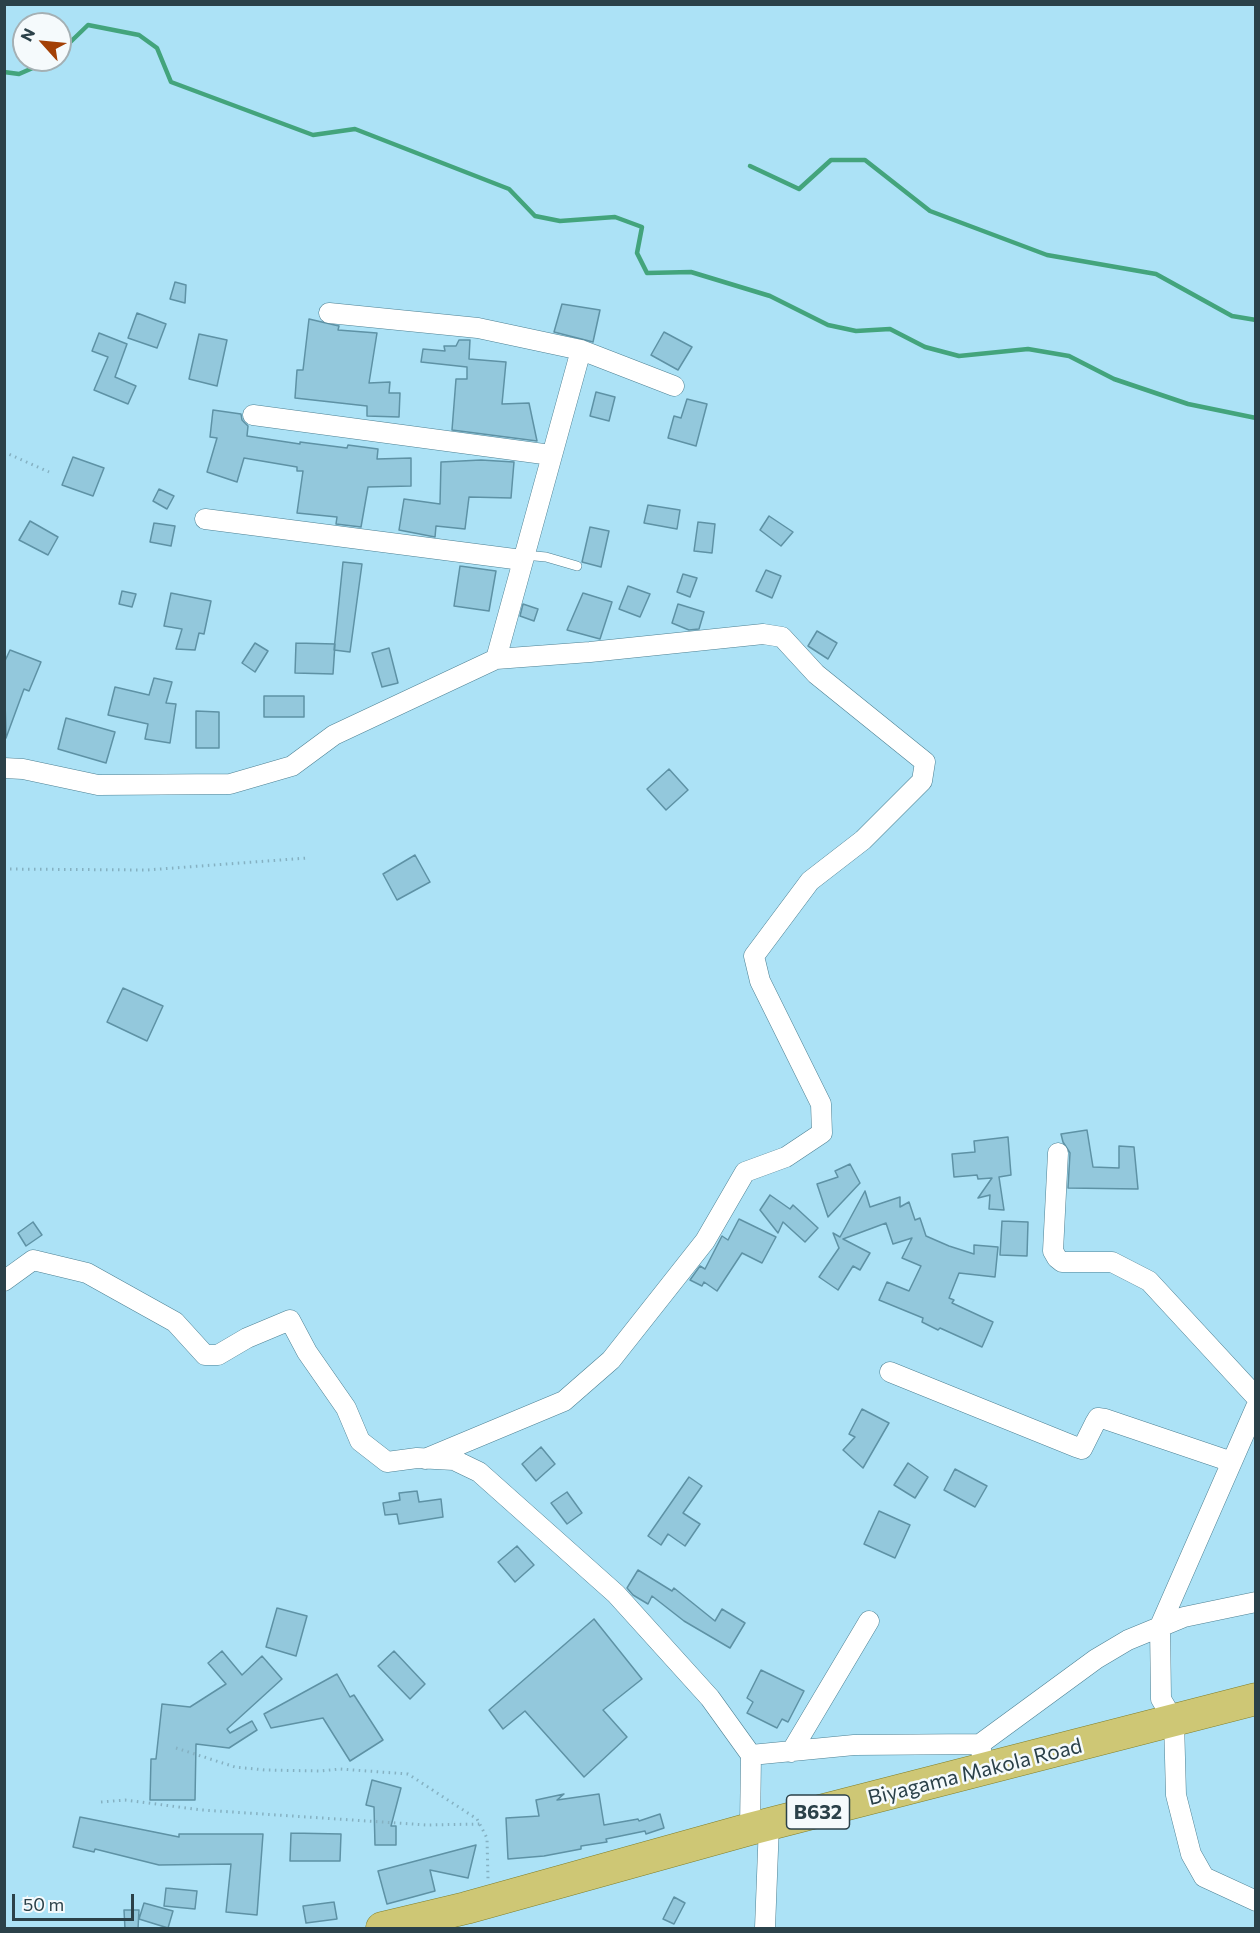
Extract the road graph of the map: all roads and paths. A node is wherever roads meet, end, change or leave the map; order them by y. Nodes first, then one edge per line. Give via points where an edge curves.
1 (329, 313) dead end
2 (581, 350) junction
3 (675, 386) dead end
4 (253, 415) dead end
5 (4, 452) edge
6 (551, 455) junction
7 (49, 472) dead end
8 (205, 519) dead end
9 (523, 557) junction
10 (577, 566) dead end
11 (496, 659) junction
12 (4, 768) edge
13 (307, 858) dead end
14 (4, 868) edge
15 (1058, 1153) dead end
16 (4, 1281) edge
17 (890, 1372) dead end
18 (1256, 1397) edge
19 (1256, 1407) edge
20 (424, 1459) junction
21 (1232, 1462) junction
22 (1256, 1602) edge
23 (869, 1621) dead end
24 (1160, 1626) junction
25 (1256, 1699) edge
26 (1174, 1720) junction
27 (176, 1748) dead end
28 (791, 1752) junction
29 (751, 1755) junction
30 (982, 1757) junction
31 (101, 1802) dead end
32 (480, 1824) junction
33 (759, 1827) junction
34 (1256, 1901) edge
35 (469, 1913) edge
36 (382, 1929) edge
37 (765, 1929) edge

1 - 2 street via 478,328
2 - 3 street
2 - 6 street
4 - 6 street
5 - 7 path
6 - 9 street
8 - 9 street
9 - 10 lane via 546,557
9 - 11 street
11 - 12 street via 334,735 292,766 230,784 98,785
11 - 20 street via 763,634 782,638 816,674 925,762 922,781 863,840 810,881 754,956 760,981 821,1104 822,1133 786,1157 745,1172 705,1242 611,1360 564,1401
13 - 14 path via 147,870
15 - 18 street via 1053,1251 1057,1258 1062,1262 1112,1262 1149,1281
16 - 20 street via 33,1260 87,1273 175,1322 206,1355 218,1354 290,1320 307,1353 346,1408 360,1441 387,1462
17 - 21 street via 1082,1449 1098,1418
19 - 21 street
20 - 29 street via 454,1460 479,1472 616,1594 710,1698
21 - 24 street
22 - 24 street
23 - 28 street
24 - 26 street via 1161,1699
24 - 30 street via 1096,1659
25 - 26 main road, Biyagama Makola Road / B632
26 - 30 main road, Biyagama Makola Road / B632
26 - 34 street via 1176,1795 1191,1854 1204,1877
27 - 32 path via 235,1767 408,1774
28 - 29 street
28 - 30 street via 854,1745
29 - 33 street
30 - 33 main road, Biyagama Makola Road / B632
31 - 32 path via 125,1800 202,1810 417,1824
32 - 35 path via 487,1838
33 - 35 main road, Biyagama Makola Road / B632
33 - 37 street
35 - 36 main road, Biyagama Makola Road / B632

